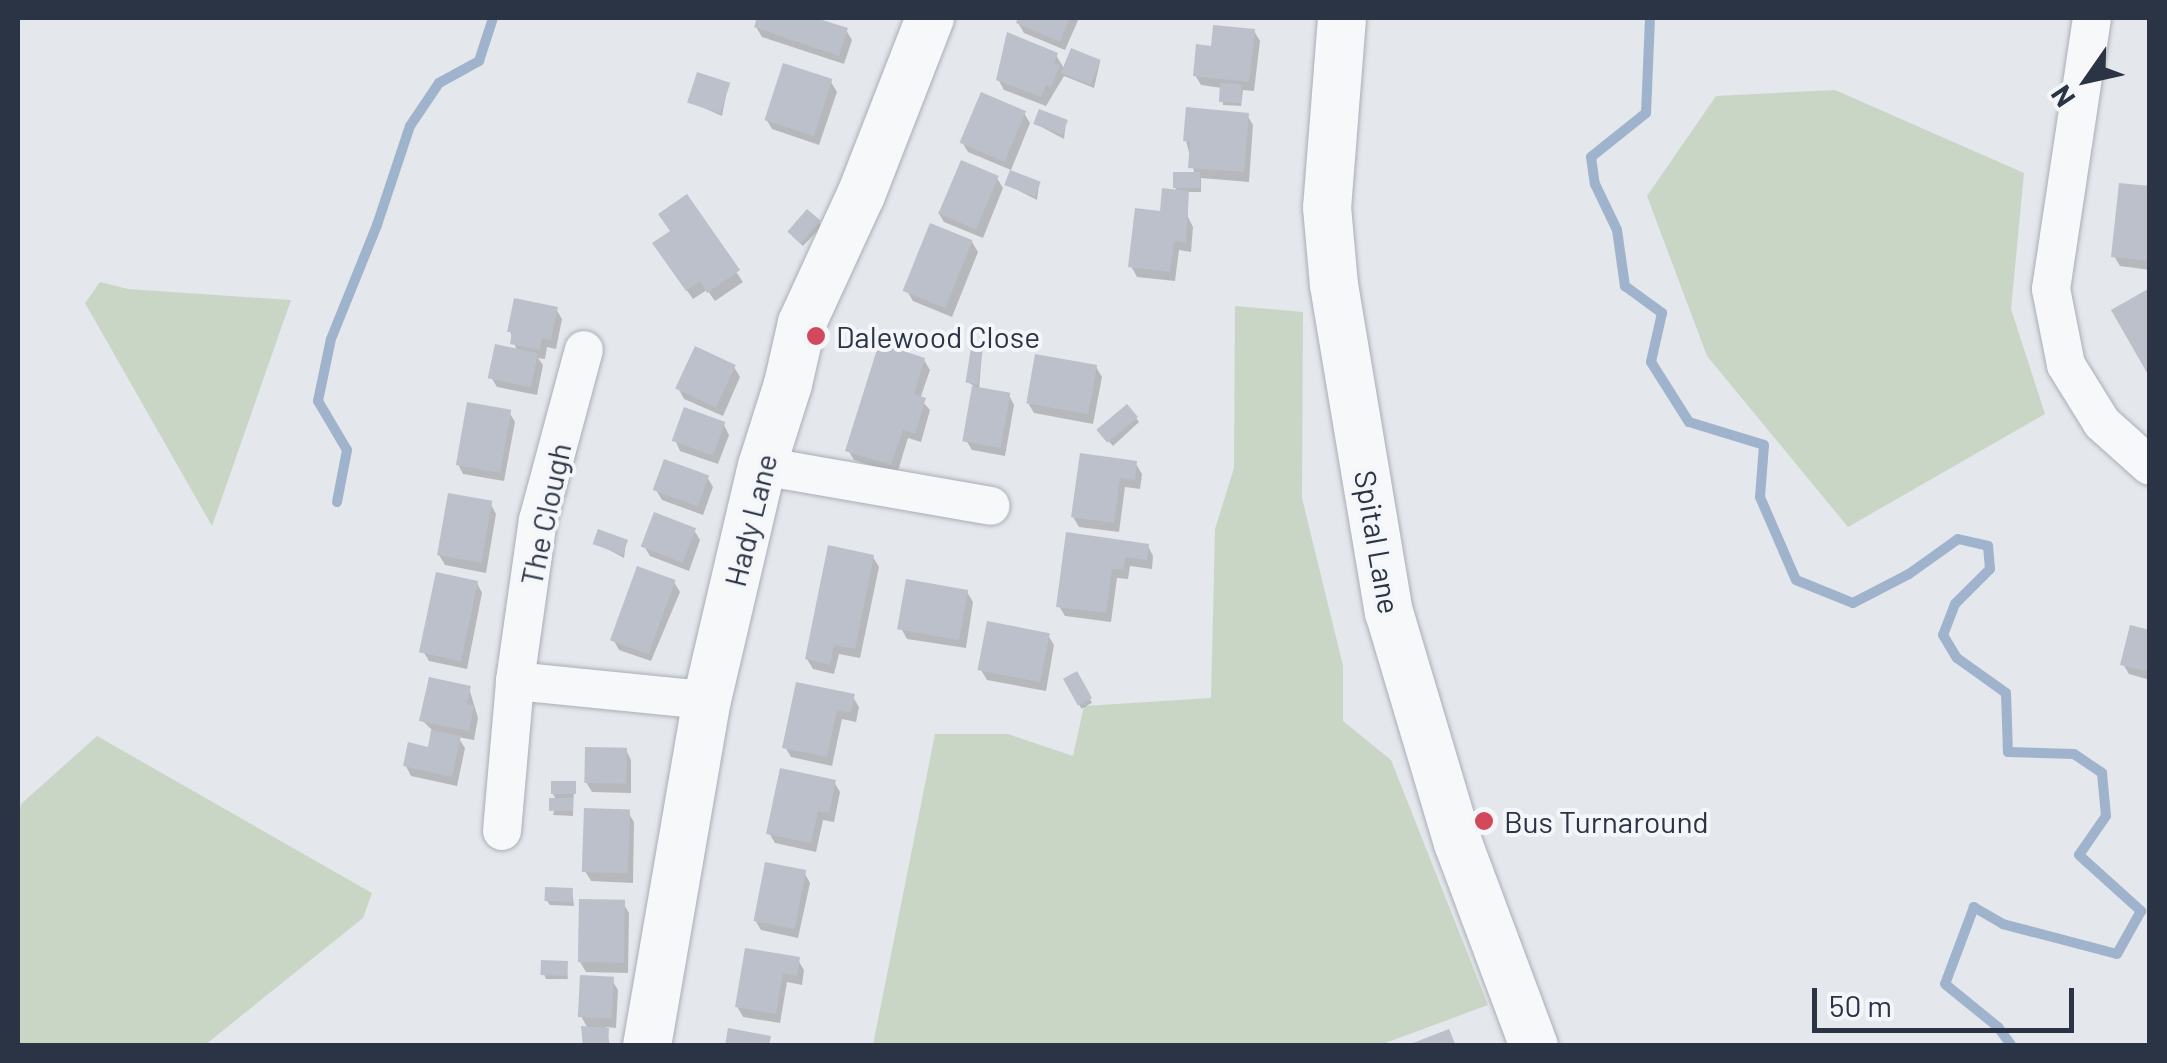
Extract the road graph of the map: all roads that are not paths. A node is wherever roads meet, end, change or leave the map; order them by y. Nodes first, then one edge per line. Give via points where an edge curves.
1 (930, 18) edge
2 (1342, 18) edge
3 (2092, 18) edge
4 (584, 350) dead end
5 (762, 466) junction
6 (2150, 466) edge
7 (991, 506) dead end
8 (514, 680) junction
9 (707, 700) junction
10 (502, 831) dead end
11 (647, 1046) edge
12 (1534, 1046) edge

1 - 5 street, Hady Lane via 802,323
2 - 12 street, Spital Lane via 1327,207 1389,612 1458,843
3 - 6 street via 2052,288 2066,365 2102,423
4 - 8 street, The Clough via 538,520
5 - 7 street
5 - 9 street, Hady Lane
8 - 9 street
8 - 10 street, The Clough
9 - 11 street, Hady Lane

